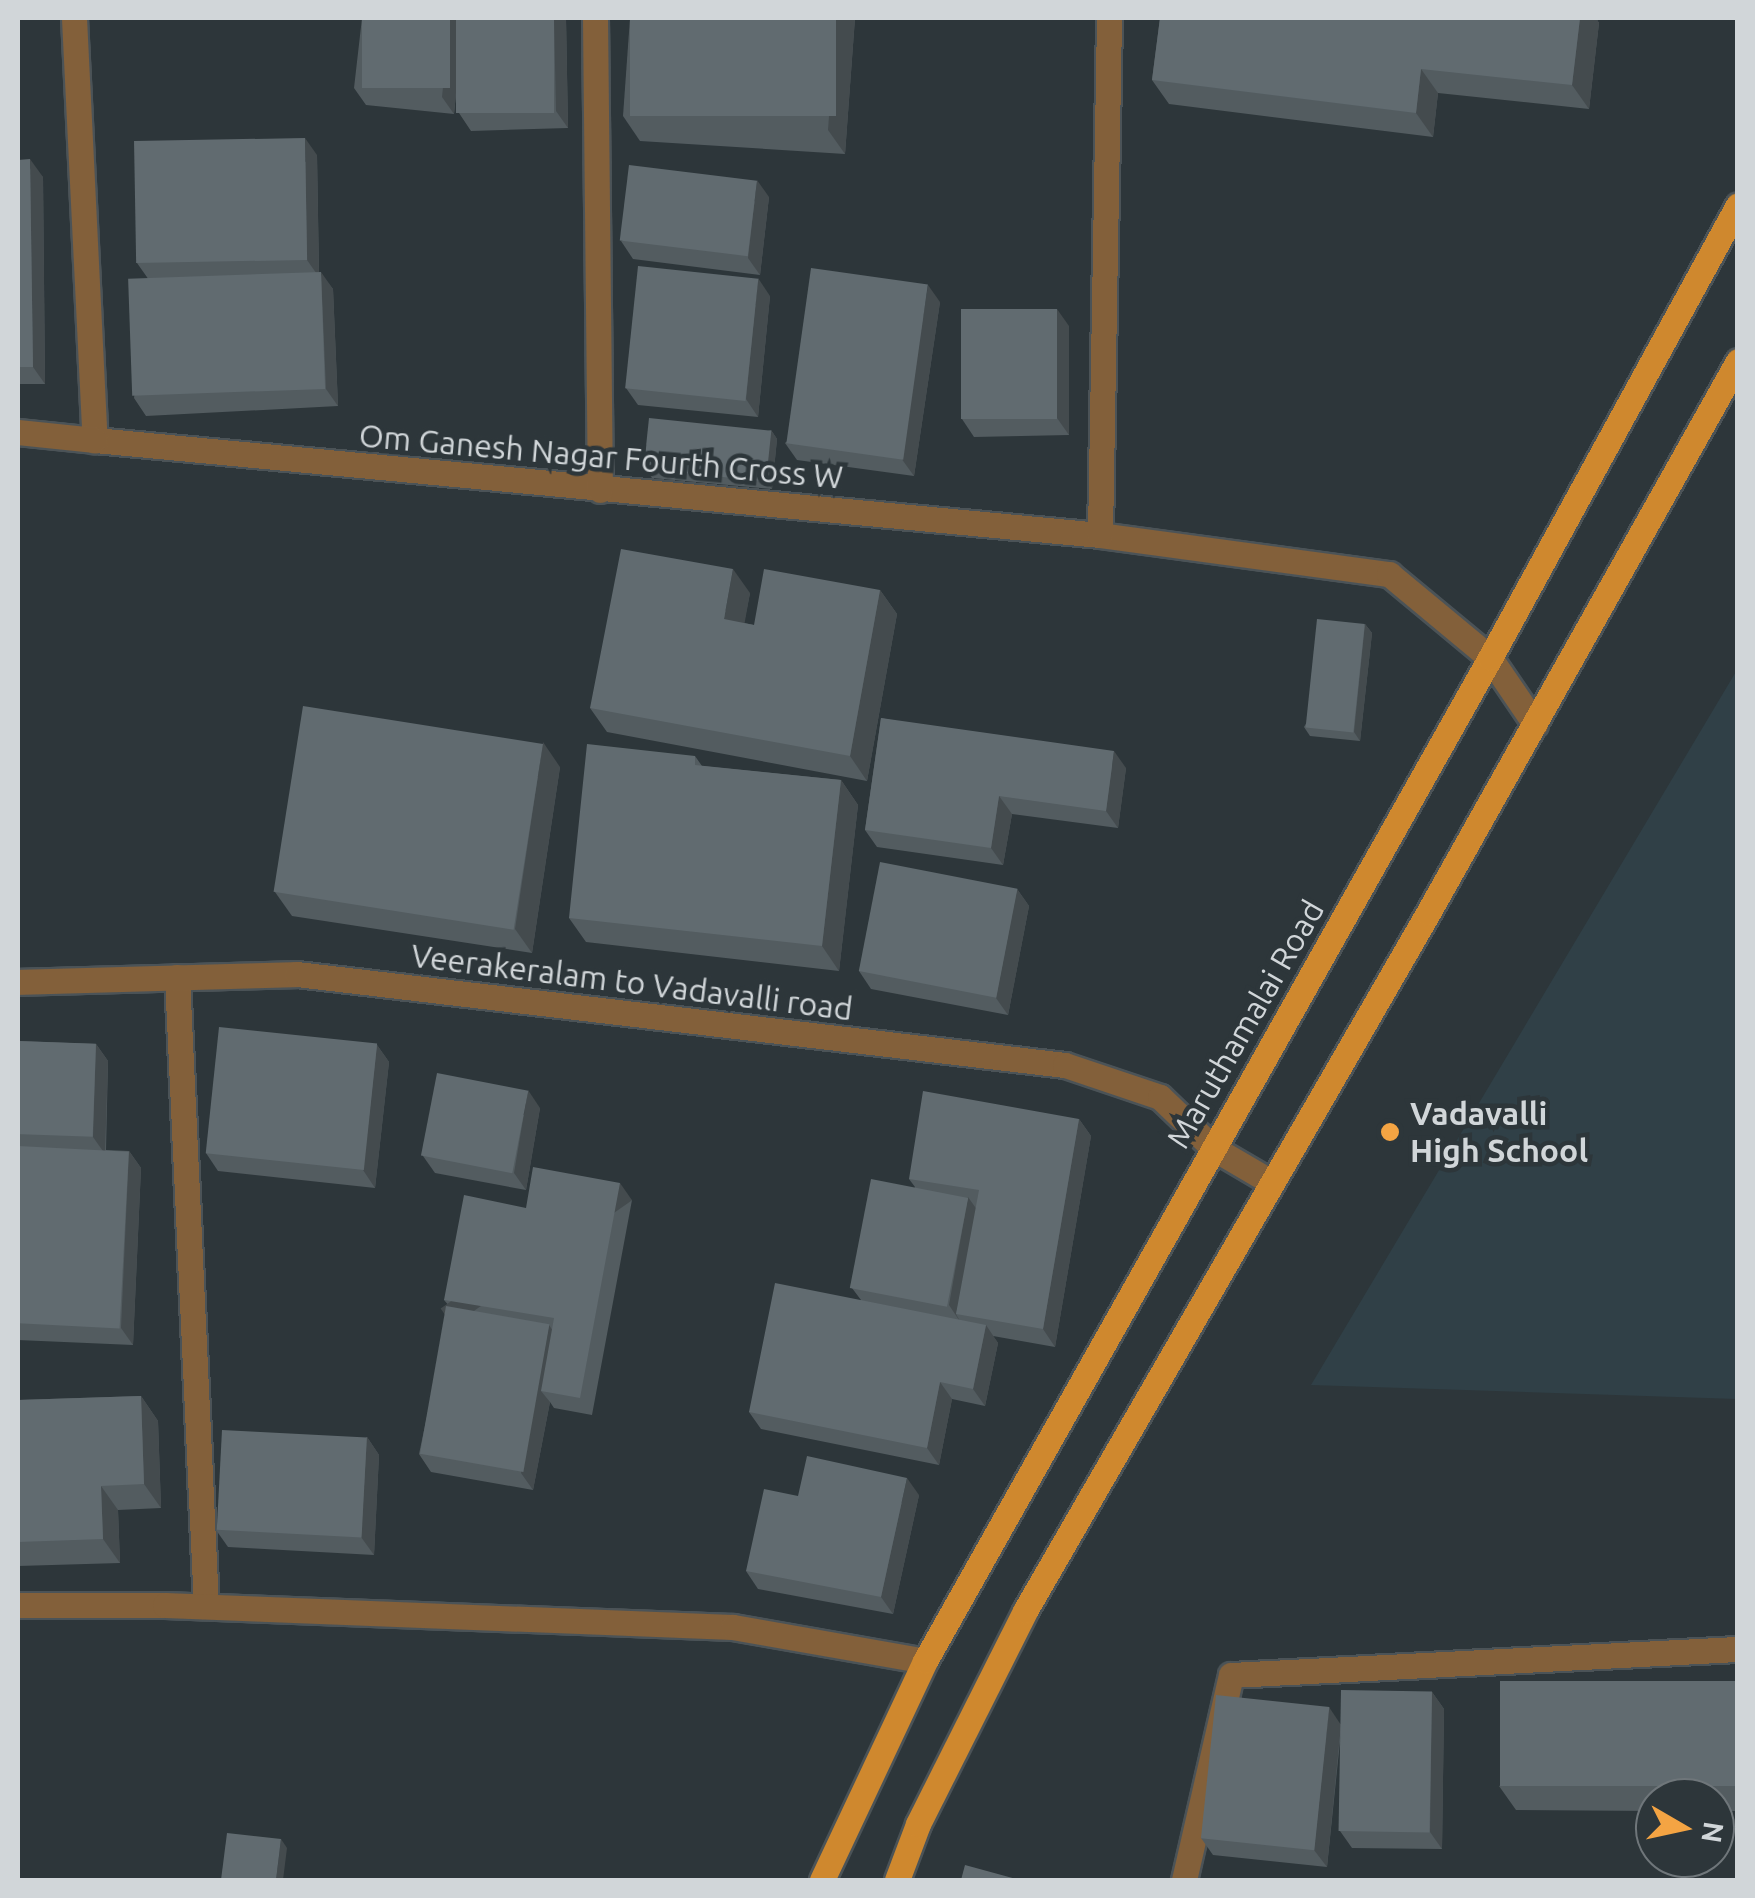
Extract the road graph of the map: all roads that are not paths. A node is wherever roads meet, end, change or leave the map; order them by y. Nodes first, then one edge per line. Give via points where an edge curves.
1 (74, 18) edge
2 (595, 18) edge
3 (1109, 18) edge
4 (1738, 205) edge
5 (1738, 361) edge
6 (18, 432) edge
7 (96, 440) junction
8 (600, 490) junction
9 (1100, 535) junction
10 (1490, 658) junction
11 (1535, 724) junction
12 (178, 977) junction
13 (18, 982) edge
14 (1212, 1148) junction
15 (1270, 1182) junction
16 (18, 1605) edge
17 (206, 1606) junction
18 (1738, 1648) edge
19 (925, 1661) junction
20 (822, 1880) edge
21 (897, 1880) edge
22 (1184, 1880) edge

1 - 7 street
2 - 8 street
3 - 9 street
4 - 10 main road, Maruthamalai Road
5 - 11 main road
6 - 7 street, Om Ganesh Nagar Fourth Cross W
7 - 8 street, Om Ganesh Nagar Fourth Cross W
8 - 9 street, Om Ganesh Nagar Fourth Cross W
9 - 10 street, Om Ganesh Nagar Fourth Cross W via 1389,574
10 - 11 street, Om Ganesh Nagar Fourth Cross W
10 - 14 main road, Maruthamalai Road
11 - 15 main road
12 - 13 street, Veerakeralam to Vadavalli road
12 - 14 street, Veerakeralam to Vadavalli road via 297,974 1065,1066 1160,1097
12 - 17 street
14 - 15 street, Veerakeralam to Vadavalli road
14 - 19 main road, Maruthamalai Road
15 - 21 main road via 1025,1610 918,1824
16 - 17 street
17 - 19 street via 732,1627
18 - 22 street via 1231,1675
19 - 20 main road, Maruthamalai Road

